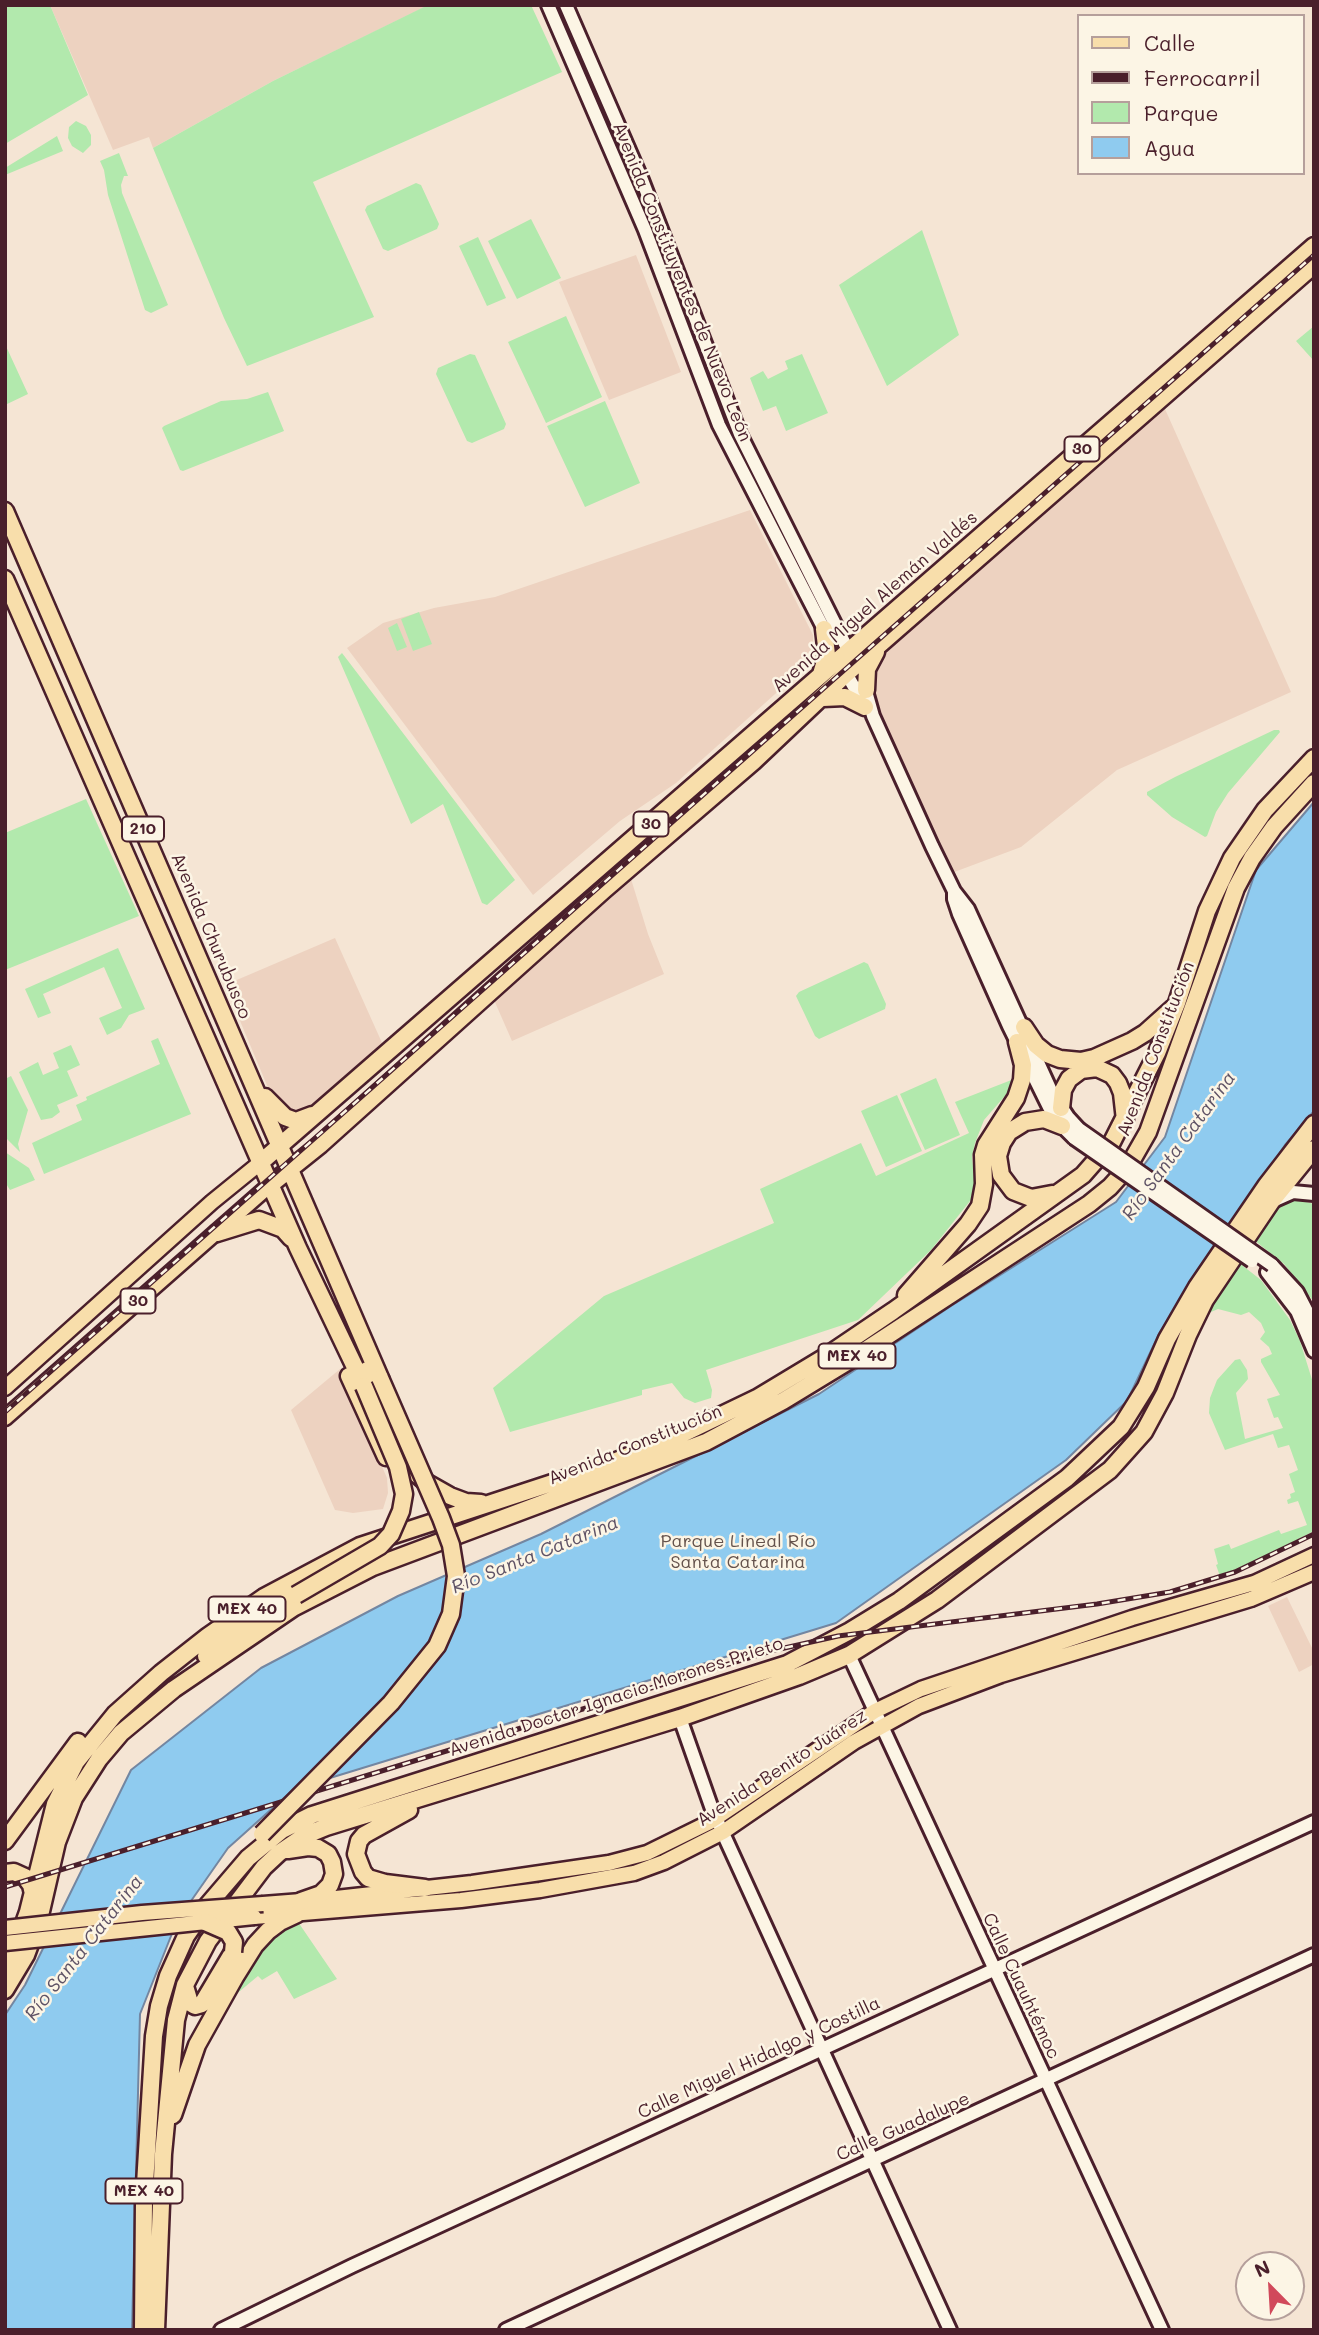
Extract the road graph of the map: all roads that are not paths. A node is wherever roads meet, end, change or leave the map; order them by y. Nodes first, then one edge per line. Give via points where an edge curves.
1 (548, 5) edge
2 (566, 5) edge
3 (1314, 246) edge
4 (1314, 254) edge
5 (1314, 265) edge
6 (1292, 266) junction
7 (663, 278) junction
8 (684, 293) junction
9 (672, 302) junction
10 (1240, 311) junction
11 (696, 324) junction
12 (1216, 352) junction
13 (1161, 381) junction
14 (1130, 427) junction
15 (5, 511) edge
16 (5, 579) edge
17 (824, 628) junction
18 (880, 645) junction
19 (844, 654) junction
20 (851, 670) junction
21 (820, 675) junction
22 (866, 690) junction
23 (823, 698) junction
24 (869, 712) junction
25 (1314, 758) edge
26 (1314, 783) edge
27 (1177, 1003) junction
28 (1020, 1035) junction
29 (253, 1082) junction
30 (332, 1102) junction
31 (1061, 1108) junction
32 (1125, 1120) junction
33 (1314, 1124) edge
34 (1072, 1131) junction
35 (281, 1147) junction
36 (1314, 1149) edge
37 (260, 1163) junction
38 (291, 1169) junction
39 (270, 1185) junction
40 (1068, 1188) junction
41 (1314, 1194) edge
42 (1272, 1202) junction
43 (217, 1233) junction
44 (298, 1248) junction
45 (330, 1263) junction
46 (1269, 1268) junction
47 (320, 1291) junction
48 (1310, 1310) edge
49 (892, 1311) junction
50 (1314, 1325) edge
51 (1314, 1351) edge
52 (5, 1388) edge
53 (5, 1418) edge
54 (497, 1502) junction
55 (360, 1546) junction
56 (1312, 1559) edge
57 (849, 1655) junction
58 (787, 1664) junction
59 (144, 1687) junction
60 (174, 1689) junction
61 (709, 1709) junction
62 (875, 1711) junction
63 (680, 1718) junction
64 (881, 1725) junction
65 (435, 1795) junction
66 (716, 1818) junction
67 (1314, 1822) edge
68 (723, 1832) junction
69 (5, 1841) edge
70 (279, 1853) junction
71 (248, 1858) junction
72 (5, 1873) edge
73 (472, 1883) junction
74 (425, 1888) junction
75 (33, 1894) junction
76 (461, 1900) junction
77 (299, 1908) junction
78 (205, 1923) junction
79 (5, 1928) edge
80 (5, 1942) edge
81 (1314, 1955) edge
82 (5, 1966) edge
83 (994, 1969) junction
84 (185, 1985) junction
85 (5, 1990) edge
86 (823, 2048) junction
87 (1045, 2081) junction
88 (166, 2137) junction
89 (872, 2159) junction
90 (143, 2330) edge
91 (156, 2330) edge
92 (221, 2330) edge
93 (506, 2330) edge
94 (950, 2330) edge
95 (1162, 2330) edge

1 - 7 street, Avenida Constituyentes de Nuevo León
2 - 8 street, Avenida Constituyentes de Nuevo León via 642,180
3 - 6 highway, Avenida Miguel Alemán Valdés / 30
4 - 6 highway
5 - 12 highway, Avenida Miguel Alemán Valdés / 30
6 - 10 highway, Avenida Miguel Alemán Valdés / 30
7 - 8 street via 672,293
7 - 9 street, Avenida Constituyentes de Nuevo León
8 - 11 street, Avenida Constituyentes de Nuevo León
9 - 11 street via 680,300
9 - 17 street, Avenida Constituyentes de Nuevo León via 719,425
10 - 12 highway via 1217,340
10 - 13 highway, Avenida Miguel Alemán Valdés / 30
11 - 19 street, Avenida Constituyentes de Nuevo León via 747,450
12 - 13 highway via 1200,355
12 - 14 highway, Avenida Miguel Alemán Valdés / 30
13 - 14 highway via 1156,393 1131,419
13 - 19 highway, Avenida Miguel Alemán Valdés / 30
14 - 18 highway, Avenida Miguel Alemán Valdés / 30
15 - 29 highway, Avenida Churubusco / 210
16 - 37 highway, 210
17 - 19 street, Avenida Constituyentes de Nuevo León
17 - 21 highway via 827,655
18 - 20 highway, Avenida Miguel Alemán Valdés / 30
18 - 22 highway via 867,668
19 - 20 street, Avenida Constituyentes de Nuevo León
19 - 21 highway, Avenida Miguel Alemán Valdés / 30
20 - 22 street, Avenida Constituyentes de Nuevo León
20 - 23 highway, Avenida Miguel Alemán Valdés / 30
20 - 24 street, Avenida Constituyentes de Nuevo León
21 - 30 highway, Avenida Miguel Alemán Valdés / 30
22 - 24 street, Avenida Constituyentes de Nuevo León
23 - 24 highway via 845,696
23 - 38 highway, Avenida Miguel Alemán Valdés / 30
24 - 28 street, Avenida Constituyentes de Nuevo León via 954,891 968,909
25 - 27 highway, Avenida Constitución / MEX 40 via 1265,810 1232,858 1207,911
26 - 60 highway, Avenida Constitución / MEX 40 via 1274,827 1244,873 1147,1132 1128,1167 1100,1196 852,1359 706,1442 373,1567 293,1608
27 - 28 highway via 1145,1033 1081,1061 1047,1054
27 - 32 highway, Avenida Constitución / MEX 40
28 - 31 street, Avenida Constituyentes de Nuevo León
28 - 34 street, Avenida Constituyentes de Nuevo León via 1049,1107
28 - 49 highway via 1022,1080 1016,1098 986,1144 980,1206
29 - 30 highway via 276,1110 296,1121
29 - 35 highway, Avenida Churubusco / 210
30 - 35 highway, 30
31 - 32 highway via 1069,1079 1081,1070 1097,1068 1118,1083
31 - 34 street, Avenida Constituyentes de Nuevo León
32 - 40 highway, Avenida Constitución / MEX 40 via 1099,1160
33 - 58 highway, Avenida Doctor Ignacio Morones Prieto / MEX 40 via 1197,1287 1134,1408 1102,1447 910,1593
34 - 40 highway via 1038,1119 1019,1124 1002,1143 998,1162 1004,1181 1025,1197 1047,1197
34 - 46 street, Avenida Constituyentes de Nuevo León, bridge
35 - 37 highway, 30
35 - 38 highway, Avenida Churubusco / 210
36 - 42 highway, Avenida Doctor Ignacio Morones Prieto / MEX 40
37 - 39 highway, 210
37 - 52 main road, 30
38 - 39 highway, 30
38 - 45 highway, Avenida Churubusco / 210
39 - 43 main road, 30
39 - 44 highway, 210
40 - 49 highway, Avenida Constitución / MEX 40
41 - 42 street via 1293,1192
42 - 57 highway, Avenida Doctor Ignacio Morones Prieto / MEX 40 via 1205,1300 1144,1432 1110,1470 937,1600
43 - 44 highway via 265,1221 283,1229
43 - 53 main road, 30
44 - 47 highway, 210
45 - 54 highway via 337,1301 408,1463 427,1483 450,1496 477,1504
45 - 71 highway, Avenida Churubusco / 210, bridge via 451,1545 456,1576 451,1614 437,1646 400,1693 262,1834
46 - 48 street, Avenida Constituyentes de Nuevo León via 1290,1282
46 - 51 street, Avenida Constituyentes de Nuevo León via 1297,1311
47 - 55 highway via 330,1335 396,1483 392,1516
47 - 60 highway, 210, bridge via 401,1476 401,1511 380,1546 223,1641
48 - 50 street, Avenida Constituyentes de Nuevo León
49 - 54 highway, Avenida Constitución / MEX 40 via 825,1357 724,1415 604,1466
54 - 55 highway, Avenida Constitución / MEX 40
55 - 59 highway, Avenida Constitución / MEX 40 via 264,1597
56 - 62 main road, Avenida Benito Juárez via 1254,1583 955,1676
56 - 64 main road, Avenida Benito Juárez via 1251,1599 957,1690
57 - 61 highway, Avenida Doctor Ignacio Morones Prieto / MEX 40
57 - 62 street, Calle Cuauhtémoc
58 - 61 highway
58 - 71 highway, Avenida Doctor Ignacio Morones Prieto / MEX 40 via 312,1815 282,1830
59 - 69 highway via 116,1703 85,1733
59 - 75 highway, Avenida Constitución / MEX 40 via 104,1725 68,1775 55,1804
60 - 85 highway, Avenida Constitución / MEX 40 via 121,1733 74,1798 57,1842 39,1920 26,1955
61 - 63 highway, Avenida Doctor Ignacio Morones Prieto / MEX 40
62 - 64 street, Calle Cuauhtémoc
62 - 66 main road, Avenida Benito Juárez
63 - 65 highway, Avenida Doctor Ignacio Morones Prieto / MEX 40
63 - 66 street
64 - 68 main road, Avenida Benito Juárez
64 - 83 street, Calle Cuauhtémoc
65 - 70 highway, Avenida Doctor Ignacio Morones Prieto / MEX 40 via 326,1827
65 - 74 highway via 364,1835 356,1854 368,1878
66 - 68 street
66 - 73 main road, Avenida Benito Juárez via 647,1853
67 - 83 street, Calle Miguel Hidalgo y Costilla
68 - 76 main road, Avenida Benito Juárez via 664,1862 623,1876
68 - 86 street
70 - 77 highway via 313,1847 328,1854 332,1862 334,1874 326,1890
70 - 84 highway, Avenida Doctor Ignacio Morones Prieto / MEX 40 via 208,1941
71 - 90 highway, Avenida Doctor Ignacio Morones Prieto / MEX 40 via 187,1936 170,1969 159,2006 144,2201
72 - 75 highway via 18,1872 25,1877
73 - 74 main road, Avenida Benito Juárez
73 - 76 main road
74 - 77 main road, Avenida Benito Juárez
75 - 82 highway, Avenida Constitución / MEX 40
76 - 77 main road, Avenida Benito Juárez
77 - 78 main road, Avenida Benito Juárez, bridge
77 - 79 main road, Avenida Benito Juárez, bridge via 263,1904
77 - 88 highway via 255,1945 208,2021
78 - 80 main road, Avenida Benito Juárez, bridge
78 - 84 highway, bridge via 231,1935 233,1952 202,2004 190,2003
81 - 87 street, Calle Guadalupe
83 - 86 street, Calle Miguel Hidalgo y Costilla
83 - 87 street, Calle Cuauhtémoc
84 - 88 highway, Avenida Doctor Ignacio Morones Prieto / MEX 40 via 176,2020
86 - 89 street
86 - 92 street, Calle Miguel Hidalgo y Costilla
87 - 89 street, Calle Guadalupe
87 - 95 street, Calle Cuauhtémoc
88 - 91 highway, Avenida Doctor Ignacio Morones Prieto / MEX 40
89 - 93 street, Calle Guadalupe
89 - 94 street

